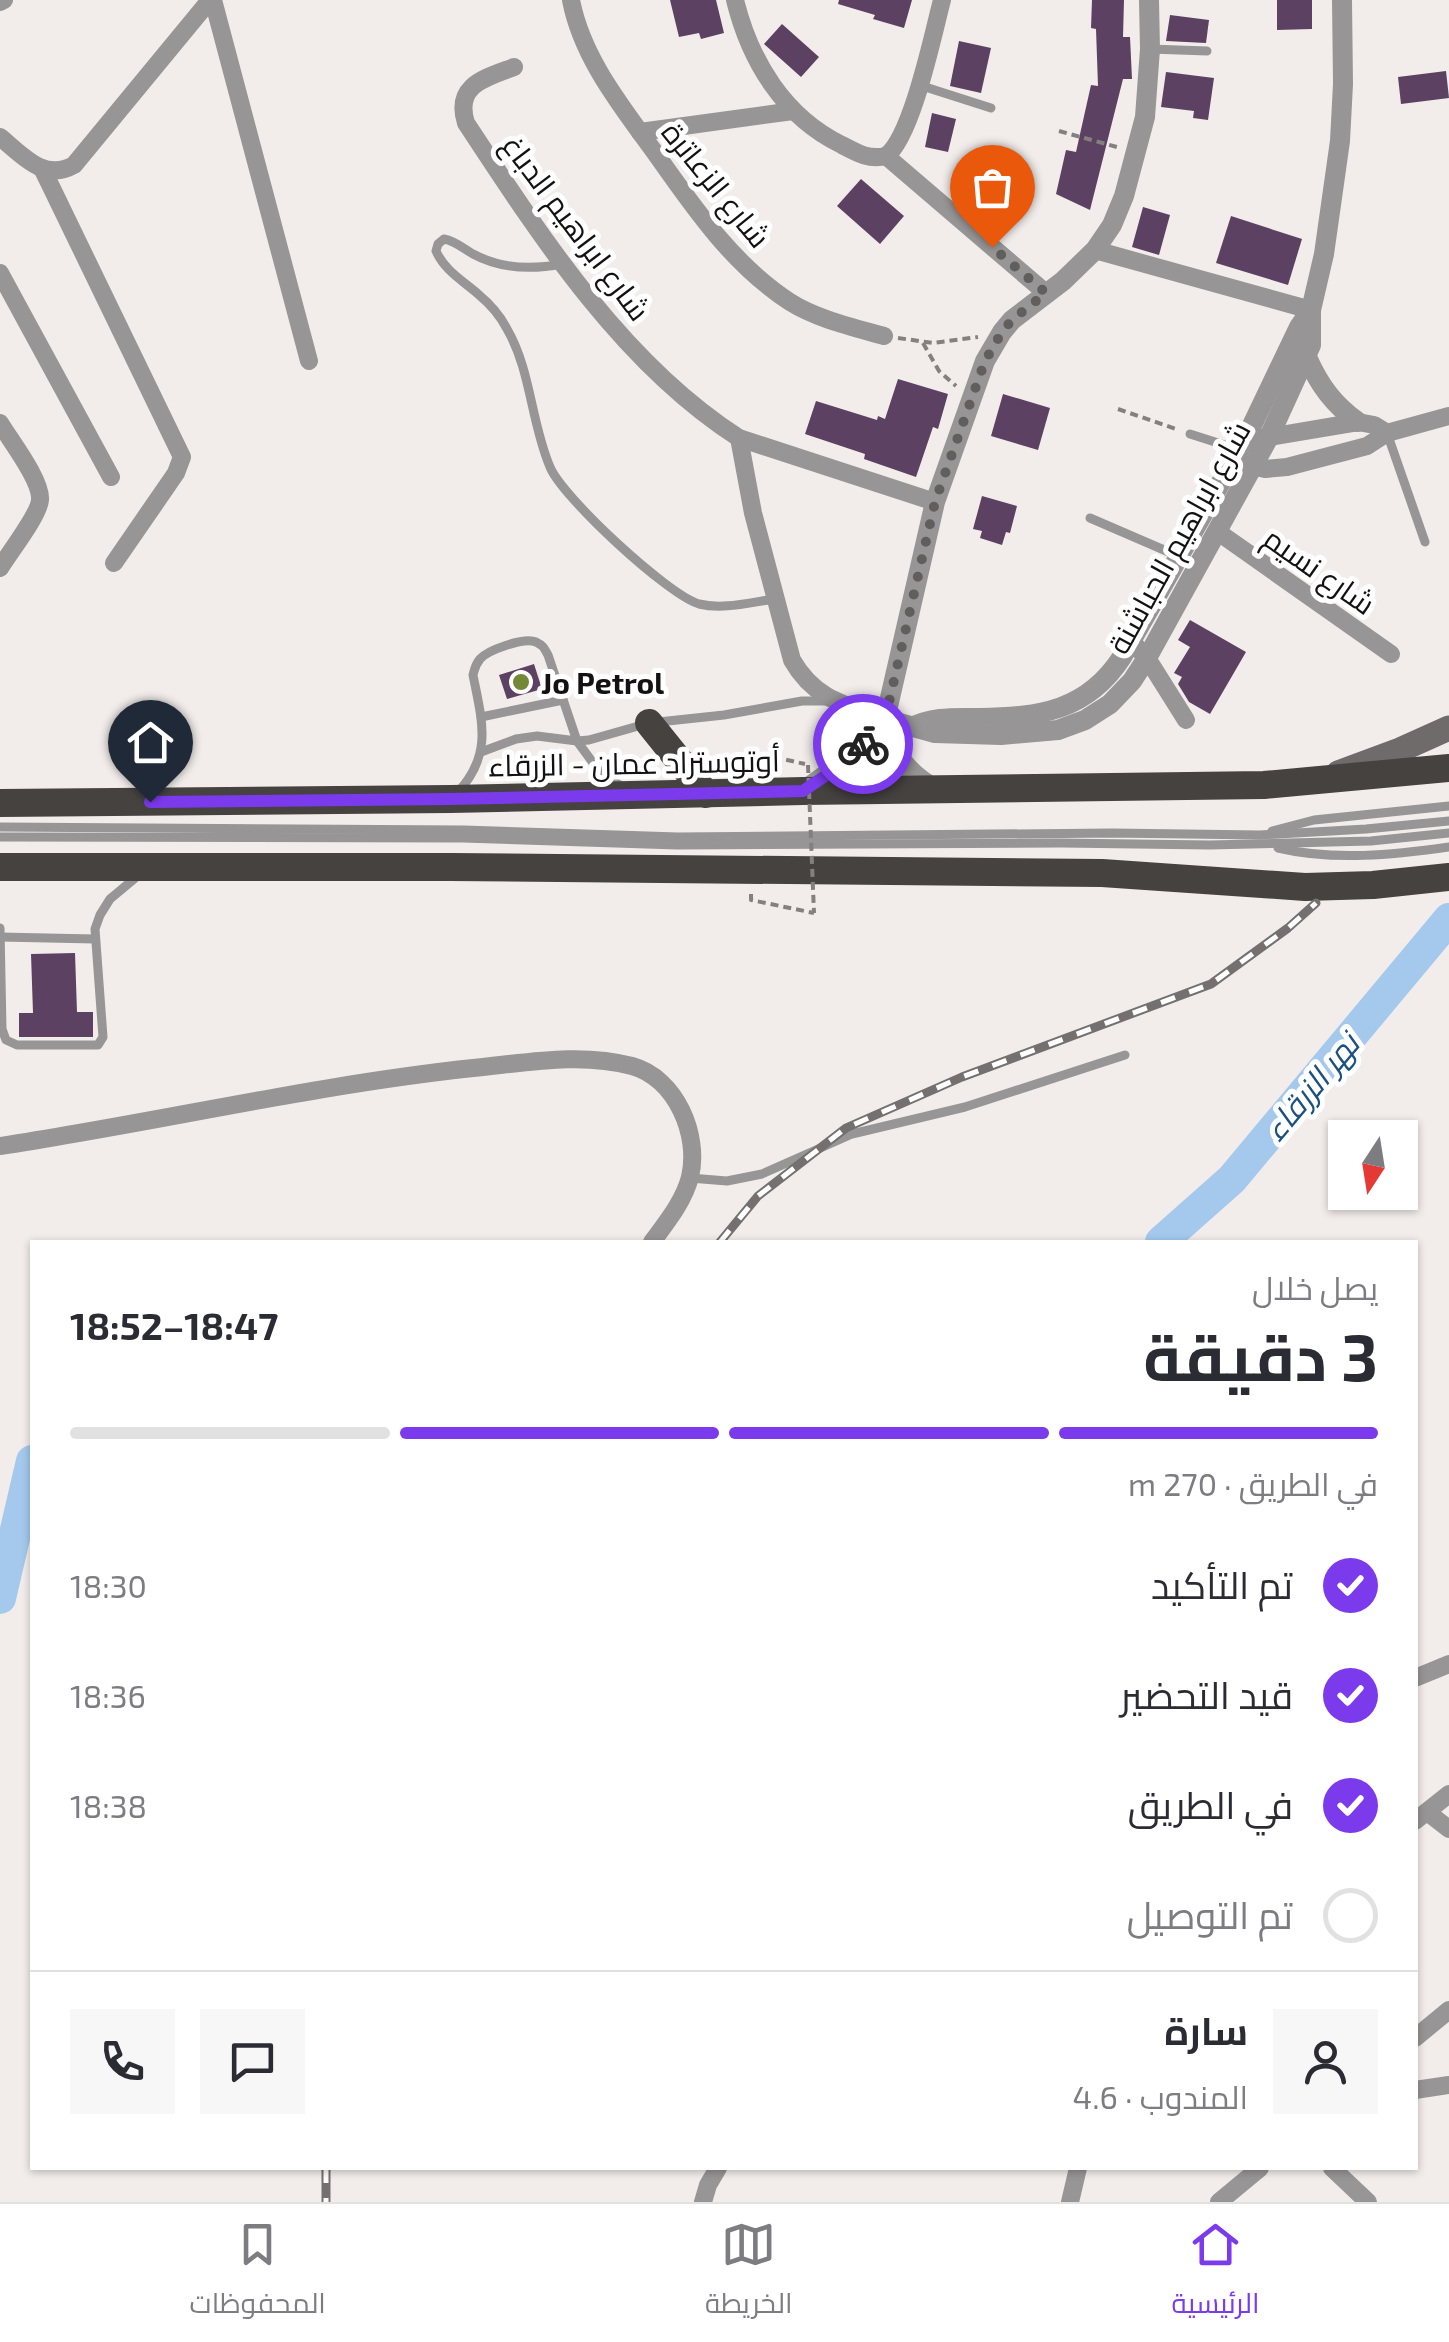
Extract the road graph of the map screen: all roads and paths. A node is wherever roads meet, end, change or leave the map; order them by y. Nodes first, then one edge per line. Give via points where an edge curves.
1 (212, 0) edge
2 (571, 0) edge
3 (736, 0) edge
4 (942, 0) edge
5 (1150, 0) edge
6 (1342, 0) edge
7 (1150, 49) junction
8 (1207, 51) dead end
9 (514, 66) dead end
10 (919, 85) junction
11 (992, 108) dead end
12 (793, 112) junction
13 (640, 132) junction
14 (1059, 132) dead end
15 (0, 138) edge
16 (1136, 152) junction
17 (886, 156) junction
18 (43, 170) junction
19 (1095, 250) junction
20 (562, 264) junction
21 (0, 272) edge
22 (1046, 293) junction
23 (1311, 310) junction
24 (884, 336) dead end
25 (980, 337) dead end
26 (1308, 357) junction
27 (309, 361) dead end
28 (959, 391) dead end
29 (1118, 409) dead end
30 (1449, 416) edge
31 (1358, 422) junction
32 (0, 423) edge
33 (1387, 433) junction
34 (1190, 434) joint
35 (1269, 437) junction
36 (740, 438) junction
37 (6, 447) edge
38 (1243, 455) junction
39 (111, 476) dead end
40 (935, 502) junction
41 (1090, 518) dead end
42 (1218, 532) junction
43 (1425, 542) dead end
44 (1178, 556) junction
45 (114, 563) dead end
46 (0, 568) edge
47 (775, 599) junction
48 (1131, 641) junction
49 (1391, 654) dead end
50 (1147, 658) junction
51 (562, 700) junction
52 (838, 703) junction
53 (481, 717) junction
54 (1186, 720) dead end
55 (884, 722) junction
56 (649, 723) junction
57 (910, 728) junction
58 (1449, 728) edge
59 (576, 741) junction
60 (482, 752) junction
61 (751, 752) dead end
62 (1449, 768) edge
63 (805, 778) junction
64 (1314, 782) junction
65 (940, 790) junction
66 (706, 794) junction
67 (634, 795) junction
68 (451, 799) junction
69 (0, 802) edge
70 (1449, 806) edge
71 (1449, 821) edge
72 (0, 827) edge
73 (1449, 833) edge
74 (0, 836) edge
75 (1261, 840) junction
76 (1449, 848) edge
77 (0, 867) edge
78 (150, 867) junction
79 (1449, 877) edge
80 (751, 900) dead end
81 (0, 928) edge
82 (0, 938) edge
83 (95, 940) junction
84 (1125, 1055) dead end
85 (0, 1146) edge
86 (690, 1178) junction
87 (653, 1240) edge
88 (1449, 1664) edge
89 (1418, 1677) edge
90 (1449, 1794) edge
91 (1421, 1816) edge
92 (1449, 1829) edge
93 (1449, 2010) edge
94 (1418, 2036) edge
95 (1449, 2085) edge
96 (1418, 2090) edge
97 (717, 2170) edge
98 (1078, 2170) edge
99 (1258, 2170) edge
100 (1334, 2170) edge
101 (703, 2202) edge
102 (1070, 2202) edge
103 (1219, 2202) edge
104 (1368, 2202) edge

1 - 18 street via 74,165
1 - 27 street
2 - 13 street, شارع الزعاترة via 597,69
3 - 12 street via 750,45
4 - 10 street
5 - 7 street
6 - 23 street, شارع ابراهيم الحباشنة via 1340,141
7 - 8 lane
7 - 16 street
9 - 20 street, شارع ابراهيم الدباغ via 476,82 464,116
10 - 11 lane
10 - 17 street via 900,140
12 - 13 street
12 - 17 street via 864,156
13 - 24 street, شارع الزعاترة via 736,258 790,302
14 - 16 path
15 - 18 street
16 - 19 street via 1112,225
17 - 22 street
18 - 45 street via 181,450 176,473
19 - 22 street
19 - 23 street
20 - 36 street, شارع ابراهيم الدباغ via 682,395
20 - 47 lane via 502,265 452,240 436,251 508,330 550,467 568,496 658,580 689,600 724,606
21 - 39 street
22 - 40 street via 1012,320 985,361
23 - 26 street, شارع ابراهيم الحباشنة
23 - 38 street, شارع ابراهيم الحباشنة
25 - 28 path via 922,343
26 - 31 street via 1332,400
26 - 35 street, شارع ابراهيم الحباشنة
29 - 34 path
30 - 33 street
31 - 33 street
31 - 35 street
32 - 37 street
33 - 38 street via 1367,446 1276,468
33 - 43 lane
34 - 38 lane
35 - 38 street, شارع ابراهيم الحباشنة
36 - 40 street, شارع ابراهيم الدباغ
36 - 47 street
37 - 46 street via 38,486 40,499
38 - 42 street, شارع ابراهيم الحباشنة
38 - 44 street, شارع ابراهيم الحباشنة
40 - 55 street
41 - 44 lane
42 - 49 street, شارع نسيم
42 - 50 street, شارع ابراهيم الحباشنة
44 - 48 street, شارع ابراهيم الحباشنة
47 - 52 street via 801,676
48 - 50 street
48 - 57 street, شارع ابراهيم الحباشنة via 1101,684 1071,704 1026,715 933,719
50 - 54 street
50 - 57 street, شارع ابراهيم الحباشنة via 1110,704 1058,730 1000,735
51 - 53 lane
51 - 53 lane via 545,648 527,640 478,662 473,675
51 - 59 lane
52 - 55 street
52 - 56 lane via 802,701
53 - 60 lane
55 - 57 street, شارع ابراهيم الحباشنة
55 - 63 street via 846,760
55 - 65 street via 898,758
56 - 59 lane
56 - 66 highway
58 - 64 main road
59 - 60 lane via 537,736
59 - 67 lane via 599,771
60 - 68 lane
61 - 63 path
62 - 64 highway, أوتوستراد عمان - الزرقاء
63 - 65 highway, أوتوستراد عمان - الزرقاء
63 - 66 highway, أوتوستراد عمان - الزرقاء
63 - 80 path, bridge via 814,913
64 - 65 highway, أوتوستراد عمان - الزرقاء
66 - 67 highway, أوتوستراد عمان - الزرقاء
67 - 68 highway, أوتوستراد عمان - الزرقاء
68 - 69 highway, أوتوستراد عمان - الزرقاء
70 - 75 lane via 1314,820
71 - 75 lane
72 - 75 lane
73 - 75 lane via 1371,841
74 - 75 lane via 677,845
75 - 76 lane via 1338,855
77 - 78 highway
78 - 79 highway via 1102,873 1306,886
78 - 83 lane via 104,906
81 - 82 lane
82 - 83 lane
82 - 83 lane via 2,1029 17,1045 101,1041
84 - 86 lane via 965,1107 852,1134 762,1174
85 - 86 street via 396,1076 580,1058 637,1067 662,1084 691,1136
86 - 87 street
88 - 89 street
90 - 91 street
91 - 92 street
93 - 94 street
95 - 96 street
97 - 101 street
98 - 102 street
99 - 103 street
100 - 104 street

